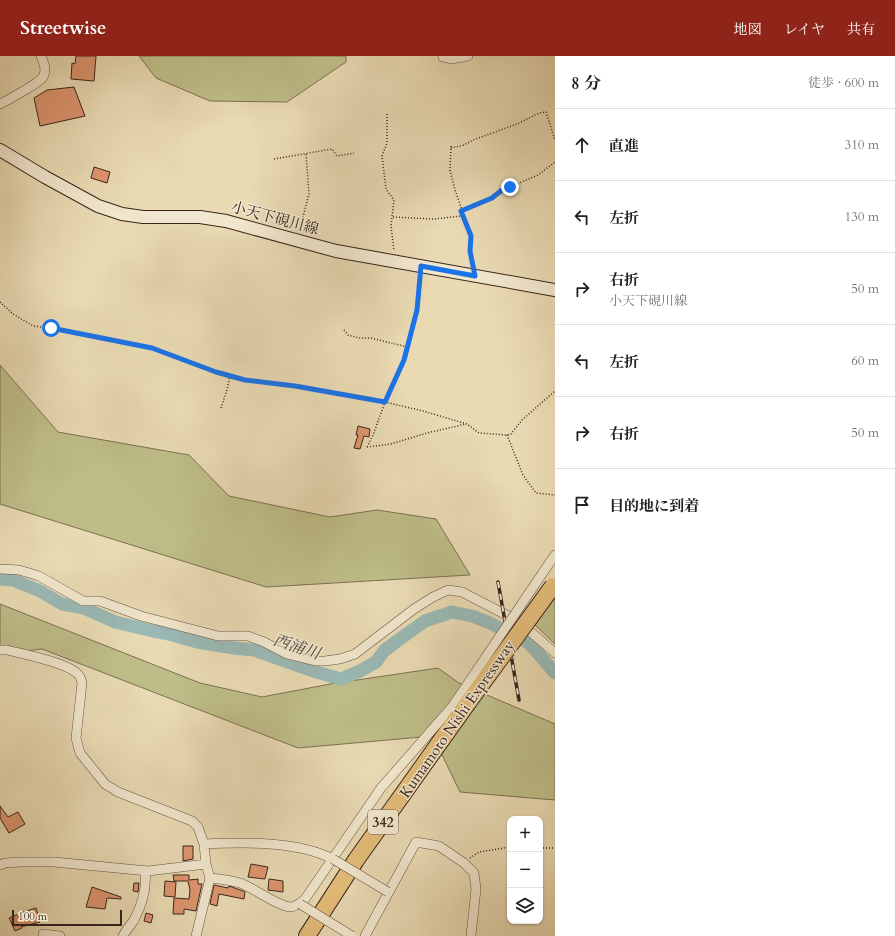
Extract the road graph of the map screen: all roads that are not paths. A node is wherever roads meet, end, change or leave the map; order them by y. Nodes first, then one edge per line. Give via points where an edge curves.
1 (41, 56) edge
2 (443, 56) edge
3 (468, 56) edge
4 (0, 104) edge
5 (0, 150) edge
6 (555, 290) edge
7 (555, 555) edge
8 (0, 569) edge
9 (550, 581) edge
10 (0, 650) edge
11 (555, 654) edge
12 (457, 709) junction
13 (204, 844) junction
14 (333, 858) junction
15 (206, 864) junction
16 (0, 865) edge
17 (145, 871) junction
18 (210, 878) junction
19 (388, 892) junction
20 (300, 904) junction
21 (43, 934) dead end
22 (60, 936) edge
23 (123, 936) edge
24 (196, 936) edge
25 (307, 936) edge
26 (352, 936) edge
27 (364, 936) edge
28 (471, 936) edge

1 - 4 street via 45,66 43,77
2 - 3 street via 451,59
5 - 6 main road, 小天下硯川線 via 98,206 122,214 143,217 200,217 226,221 336,251
7 - 9 street
8 - 11 street via 19,570 39,576 83,601 100,601 141,616 218,636 248,636 287,654 320,661 355,654 414,608 448,590 462,592 518,621
9 - 12 highway, Kumamoto Nishi Expressway / 342, bridge
10 - 13 street via 53,662 80,676 82,683 76,738 80,753 105,784 118,792 192,821 198,827
12 - 14 street via 380,788
12 - 25 highway, Kumamoto Nishi Expressway / 342
13 - 14 street via 237,842 280,845 316,851
13 - 15 street
14 - 19 street, bridge
14 - 20 street
15 - 17 street
15 - 18 street
16 - 17 street via 54,862
17 - 23 street via 146,885 143,896 133,922
18 - 20 street via 239,883 286,906
18 - 24 street
19 - 27 street
19 - 28 street via 416,842 439,846 474,873 476,890
20 - 26 street, bridge
21 - 22 street

